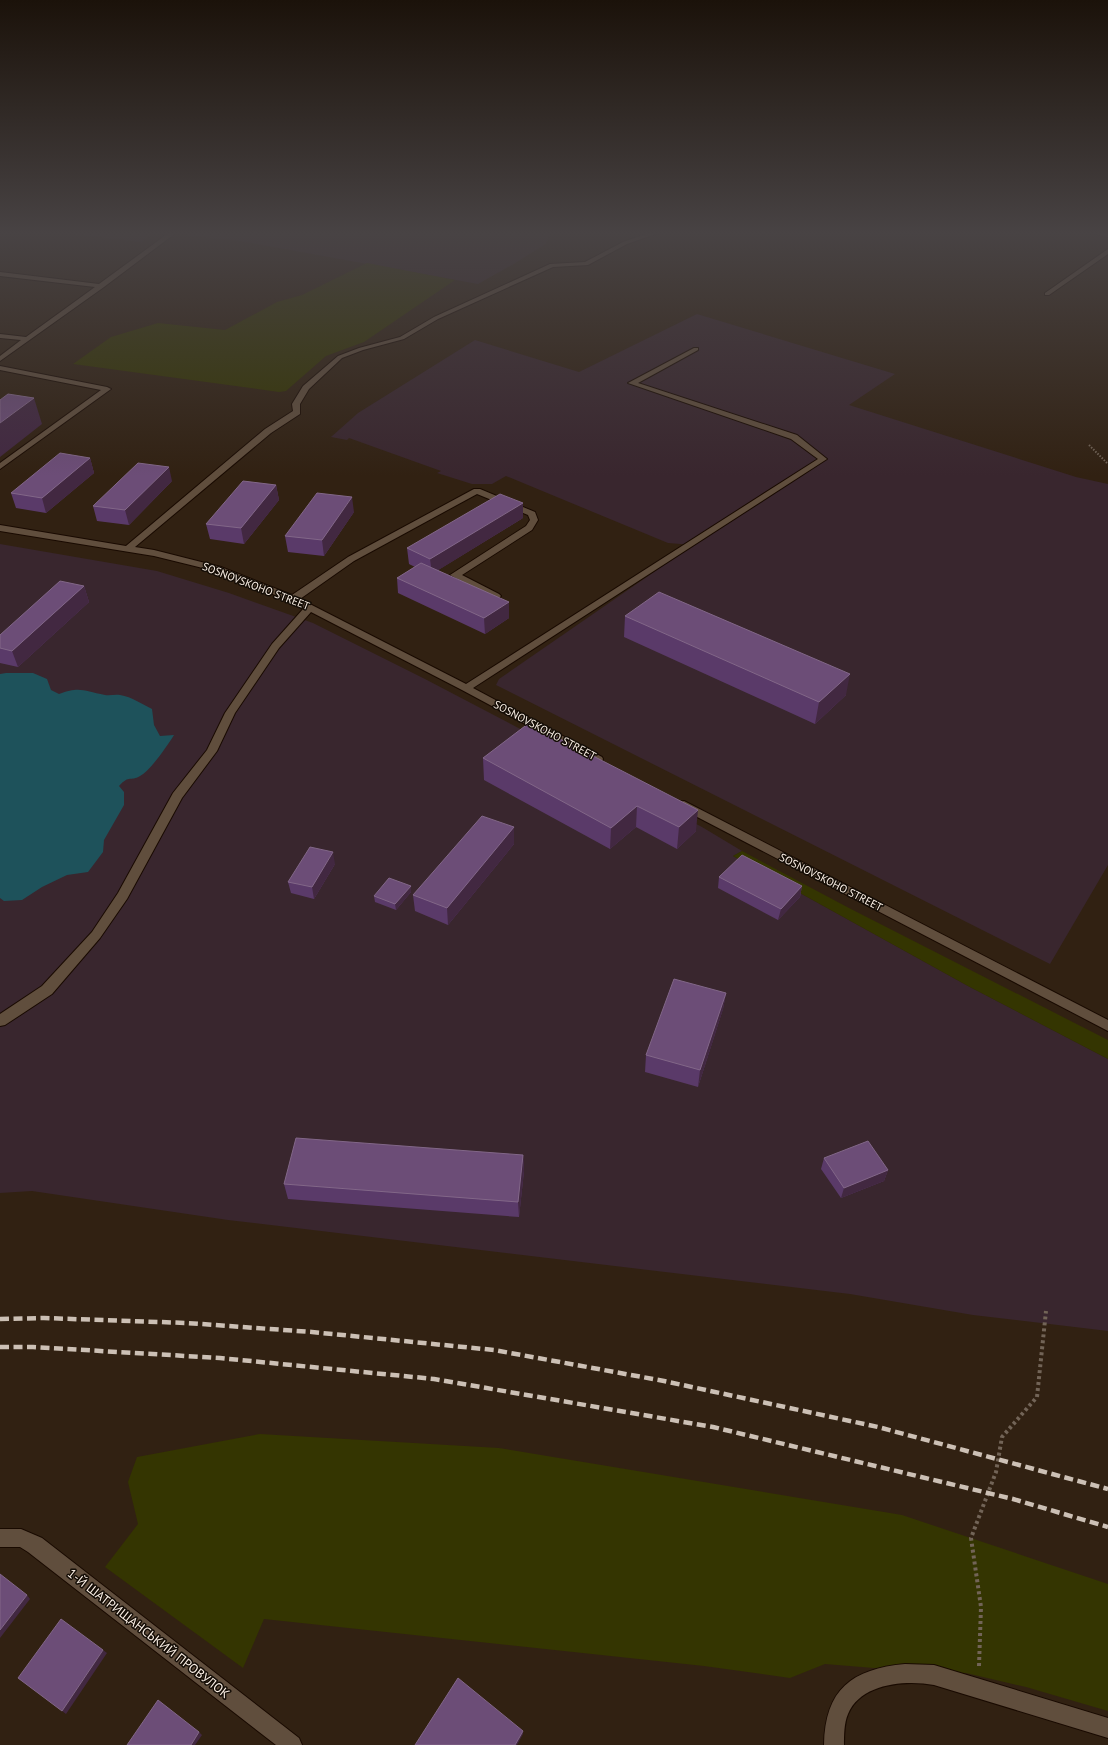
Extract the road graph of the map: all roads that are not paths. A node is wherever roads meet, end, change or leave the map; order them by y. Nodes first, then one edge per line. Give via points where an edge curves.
1 (63, 313) edge
2 (446, 313) edge
3 (0, 336) edge
4 (27, 339) junction
5 (696, 349) dead end
6 (0, 359) edge
7 (0, 368) edge
8 (0, 467) edge
9 (0, 528) edge
10 (128, 548) junction
11 (496, 596) edge
12 (293, 599) junction
13 (310, 607) junction
14 (466, 688) junction
15 (605, 762) edge
16 (674, 800) edge
17 (0, 1021) edge
18 (1108, 1026) edge
19 (0, 1538) edge
20 (1108, 1728) edge
21 (292, 1745) edge
22 (834, 1745) edge

1 - 4 street
2 - 10 street via 402,338 340,357 306,388 296,404 297,412 268,431
3 - 4 street
4 - 6 street
5 - 14 street via 632,383 794,437 823,459
7 - 8 street via 106,390
9 - 10 street, SOSNOVSKOHO STREET
10 - 12 street, SOSNOVSKOHO STREET via 218,569
11 - 12 street via 455,575 530,528 534,520 532,514 477,491 351,559
12 - 13 street, SOSNOVSKOHO STREET
13 - 14 street, SOSNOVSKOHO STREET
13 - 17 street via 275,646 230,713 212,751 177,796 123,896 96,935 47,990
14 - 15 street, SOSNOVSKOHO STREET
16 - 18 street, SOSNOVSKOHO STREET
19 - 21 street, 1-Й ШАТРИЩАНСЬКИЙ ПРОВУЛОК via 21,1538 35,1545
20 - 22 street via 922,1673 900,1674 860,1684 847,1696 839,1709

